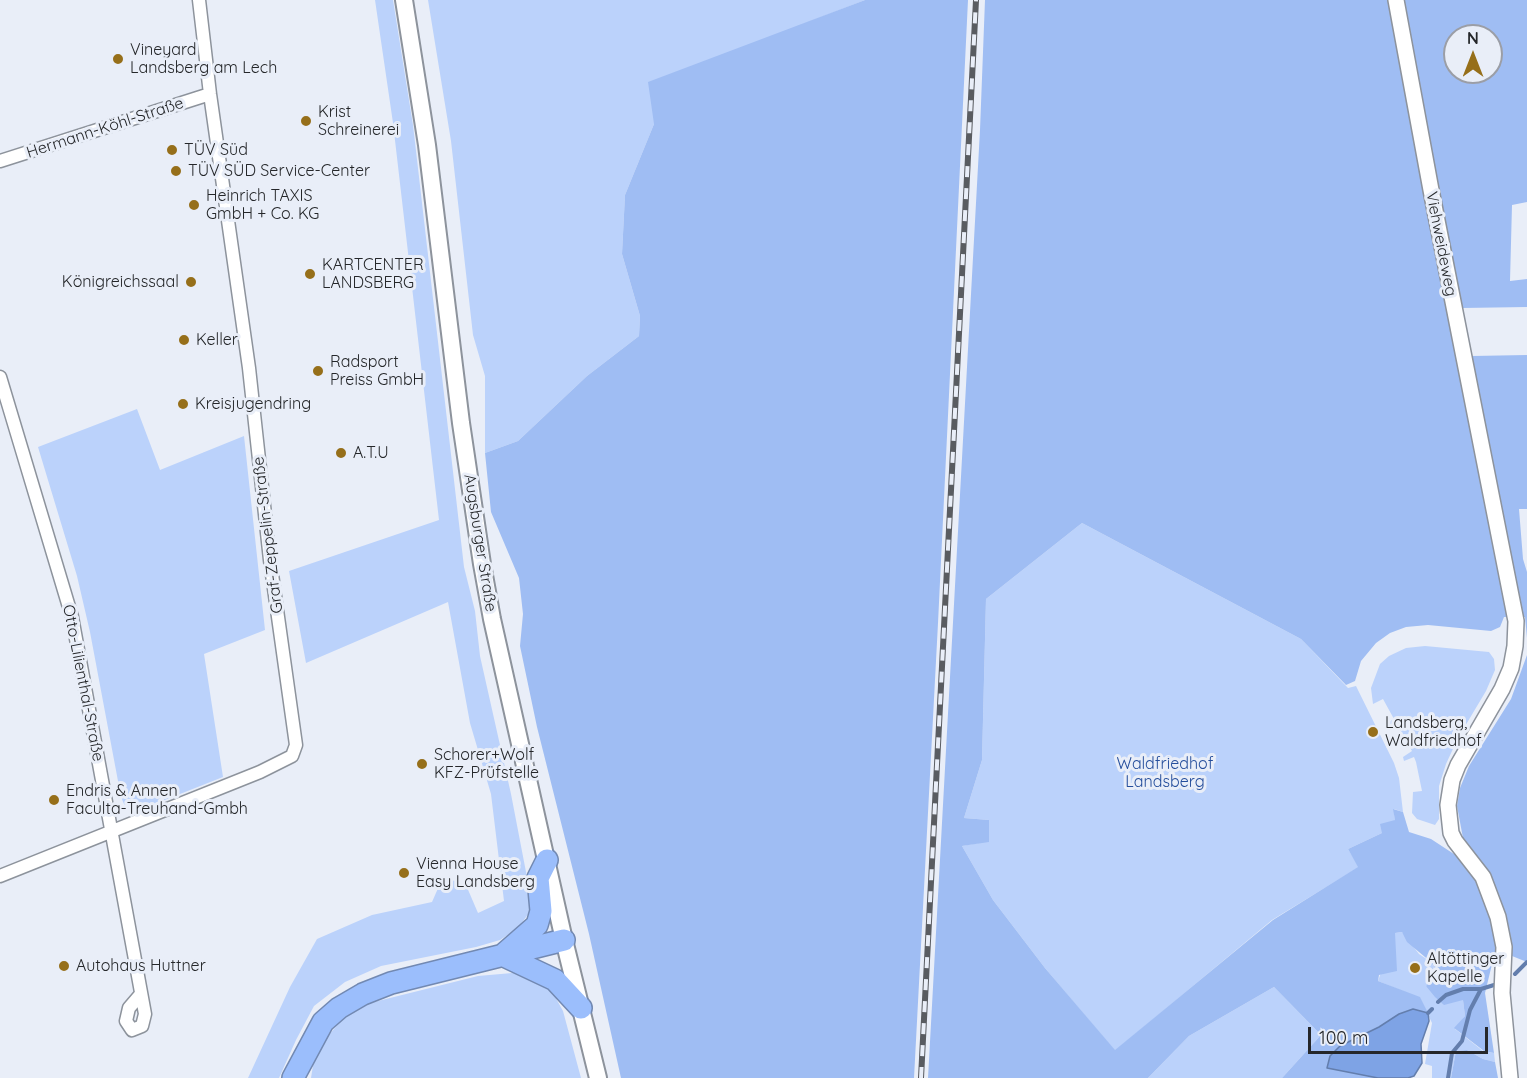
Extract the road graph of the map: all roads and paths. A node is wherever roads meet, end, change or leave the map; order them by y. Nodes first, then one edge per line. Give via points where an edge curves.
1 (199, 0) edge
2 (404, 0) edge
3 (1396, 0) edge
4 (210, 94) junction
5 (0, 161) edge
6 (0, 377) edge
7 (112, 830) junction
8 (547, 860) junction
9 (0, 876) edge
10 (564, 940) junction
11 (502, 956) junction
12 (141, 994) dead end
13 (581, 1008) junction
14 (305, 1055) junction
15 (293, 1078) edge
16 (304, 1078) edge
17 (598, 1078) edge
18 (1510, 1078) edge

1 - 4 street, Graf-Zeppelin-Straße
2 - 8 main road, Augsburger Straße via 428,145 482,564
3 - 18 street, Viehweideweg via 1516,621 1515,646 1502,689 1452,780 1449,820 1455,841 1483,877 1498,916 1504,947 1502,993
4 - 5 street, Hermann-Köhl-Straße
4 - 7 street, Graf-Zeppelin-Straße via 296,745 292,756 260,772
6 - 7 street, Otto-Lilienthal-Straße via 72,617
7 - 9 street, Graf-Zeppelin-Straße
7 - 12 street, Otto-Lilienthal-Straße
8 - 10 main road, Augsburger Straße
8 - 11 highway via 538,878 541,911 537,925
10 - 11 highway
10 - 13 main road, Augsburger Straße
11 - 13 highway via 555,980
11 - 14 highway via 391,983 363,994 323,1022
13 - 17 main road, Augsburger Straße
14 - 15 highway
14 - 16 highway

